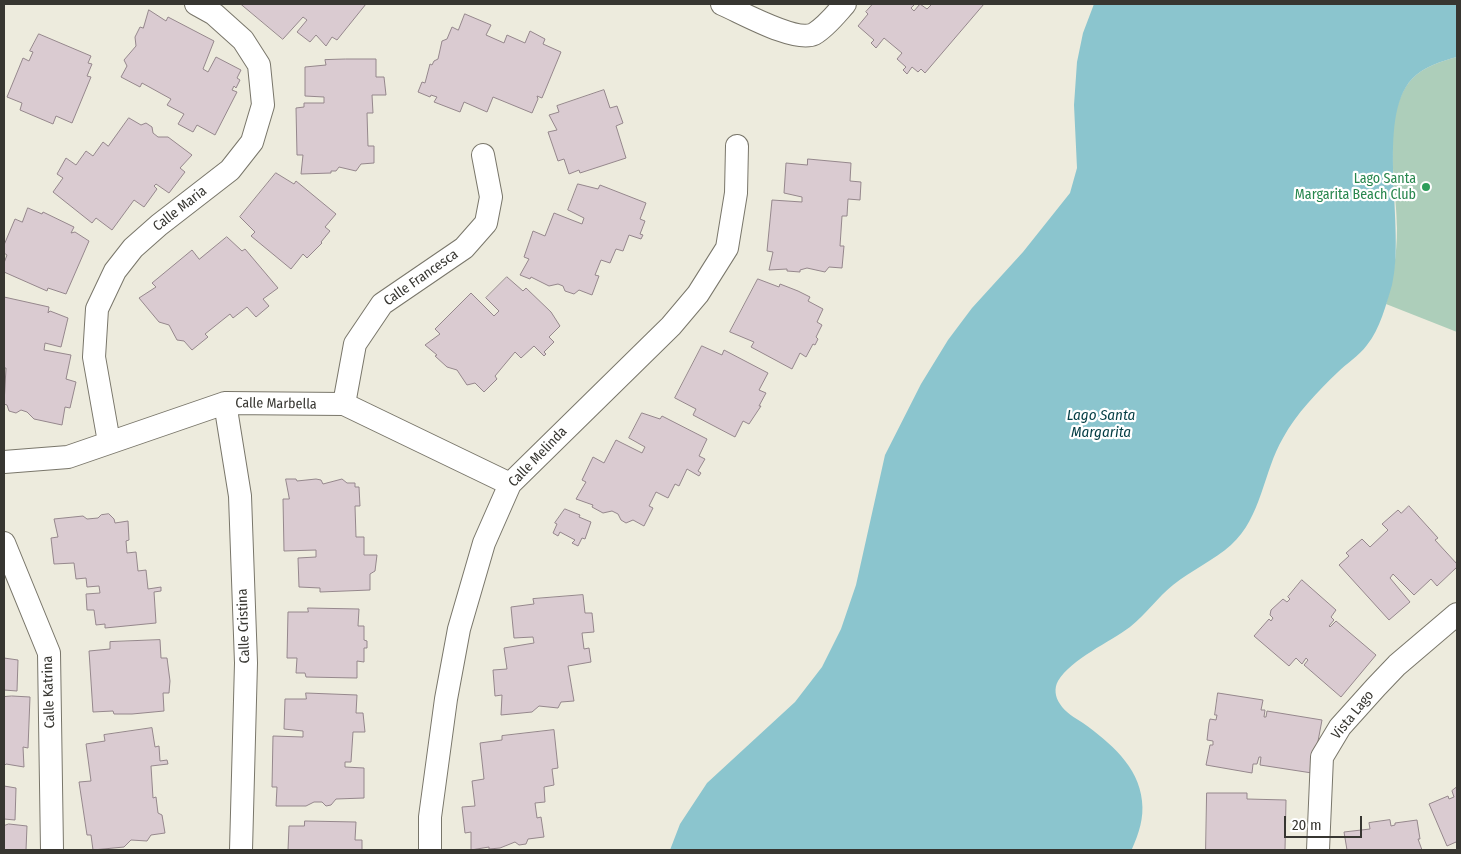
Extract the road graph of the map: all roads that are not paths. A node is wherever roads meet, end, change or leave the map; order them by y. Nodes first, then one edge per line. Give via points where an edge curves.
1 (196, 4) edge
2 (722, 4) edge
3 (845, 4) edge
4 (737, 146) dead end
5 (482, 155) dead end
6 (225, 403) junction
7 (344, 404) junction
8 (109, 442) junction
9 (4, 462) edge
10 (510, 484) junction
11 (4, 543) edge
12 (1457, 614) edge
13 (52, 850) edge
14 (241, 850) edge
15 (430, 850) edge
16 (1318, 850) edge

1 - 8 street, Calle Maria via 214,14 243,40 259,65 263,105 252,142 230,170 133,248 115,272 97,309 94,357
2 - 3 street via 793,36 812,35
4 - 10 street, Calle Melinda via 736,193 727,248 698,294 671,326
5 - 7 street, Calle Francesca via 492,197 486,223 464,248 382,304 356,344
6 - 7 street, Calle Marbella
6 - 8 street, Calle Marbella
6 - 14 street, Calle Cristina via 240,496 245,633
7 - 10 street, Calle Marbella
8 - 9 street, Calle Marbella via 68,457
10 - 15 street, Calle Melinda via 484,543 459,629 430,817
11 - 13 street, Calle Katrina via 49,653
12 - 16 street, Vista Lago via 1376,687 1340,727 1322,757

